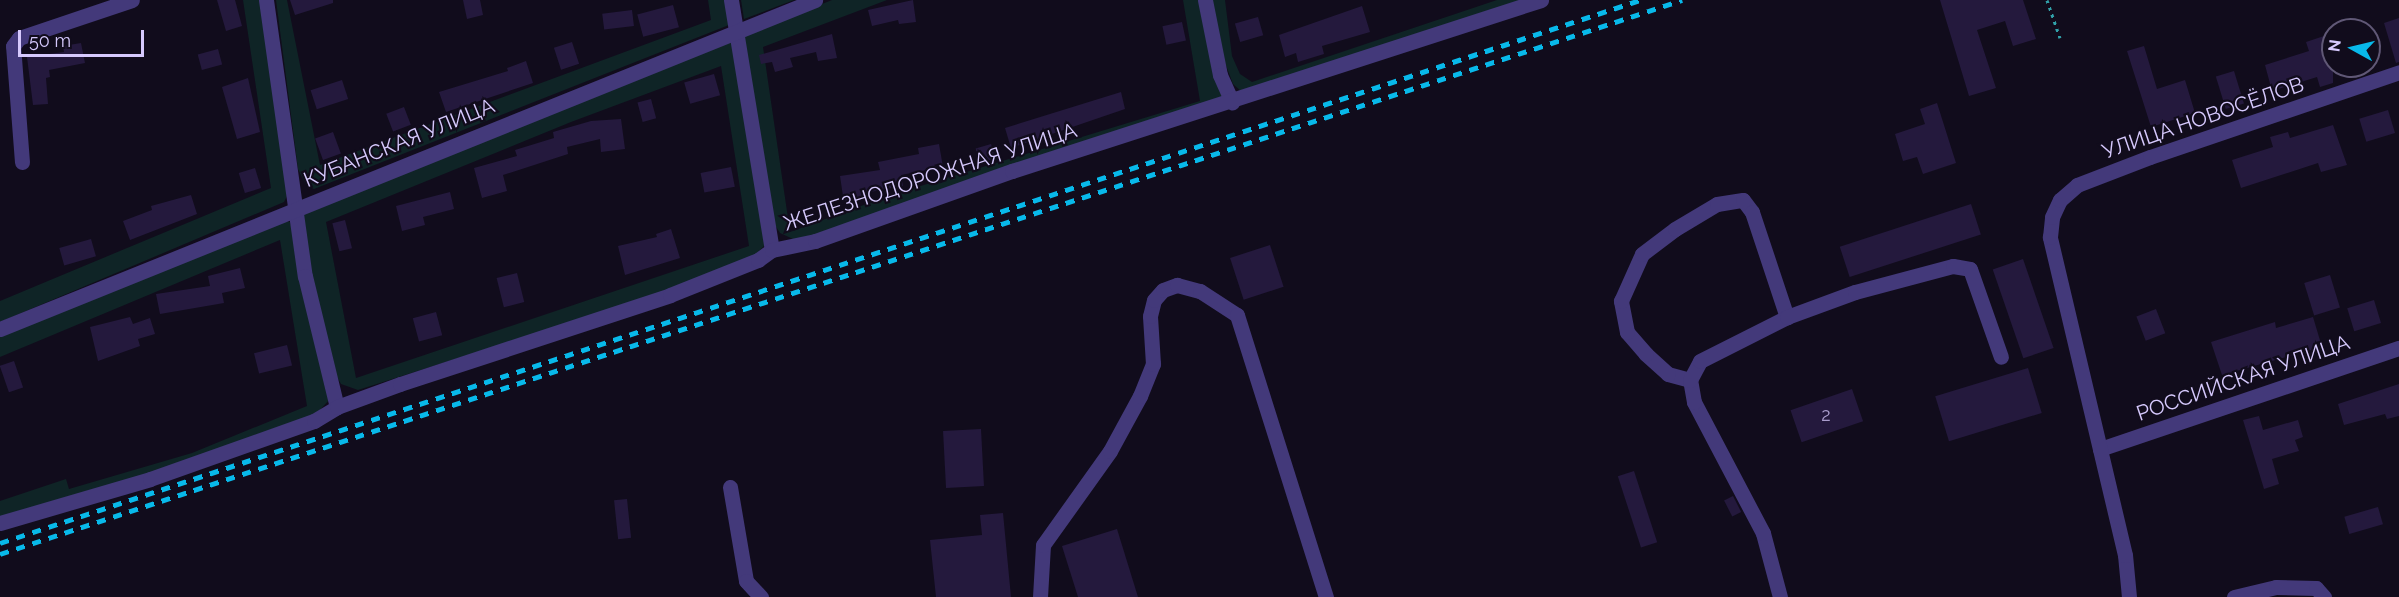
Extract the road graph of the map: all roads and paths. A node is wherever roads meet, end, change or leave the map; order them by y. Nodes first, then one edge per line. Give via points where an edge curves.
1 (132, 0) edge
2 (266, 0) edge
3 (730, 0) edge
4 (814, 0) edge
5 (1205, 0) edge
6 (1541, 0) edge
7 (2047, 0) edge
8 (736, 32) junction
9 (2060, 38) dead end
10 (2399, 72) edge
11 (1232, 102) junction
12 (22, 162) dead end
13 (295, 208) junction
14 (772, 250) junction
15 (1787, 317) junction
16 (0, 329) edge
17 (2399, 348) edge
18 (2001, 357) dead end
19 (1690, 380) junction
20 (337, 407) junction
21 (2100, 449) junction
22 (730, 488) dead end
23 (0, 523) edge
24 (2320, 592) edge
25 (761, 597) edge
26 (1040, 597) edge
27 (1326, 597) edge
28 (1780, 597) edge
29 (2129, 597) edge
30 (2234, 597) edge

1 - 12 street via 20,38 13,46
2 - 13 street
3 - 8 street
4 - 8 street, КУБАНСКАЯ УЛИЦА
5 - 11 street via 1220,75
6 - 11 street, ЖЕЛЕЗНОДОРОЖНАЯ УЛИЦА
7 - 9 path
8 - 13 street, КУБАНСКАЯ УЛИЦА
8 - 14 street
10 - 21 street, УЛИЦА НОВОСЁЛОВ via 2150,157 2077,185 2060,200 2052,217 2050,237
11 - 14 street, ЖЕЛЕЗНОДОРОЖНАЯ УЛИЦА via 1012,171 815,241
13 - 16 street, КУБАНСКАЯ УЛИЦА
13 - 20 street via 305,276
14 - 20 street, ЖЕЛЕЗНОДОРОЖНАЯ УЛИЦА via 758,260 670,295
15 - 18 street via 1855,292 1961,267 1970,269
15 - 19 street via 1700,361
15 - 19 street via 1752,212 1743,200 1718,204 1675,229 1642,254 1621,301 1627,332 1646,354 1668,374
17 - 21 street, РОССИЙСКАЯ УЛИЦА
19 - 28 street via 1694,402 1763,533
20 - 23 street, ЖЕЛЕЗНОДОРОЖНАЯ УЛИЦА via 314,421 150,479
21 - 29 street via 2125,555
22 - 25 street via 746,581
24 - 30 street via 2277,587
26 - 27 street via 1043,545 1110,451 1140,396 1153,364 1150,316 1154,300 1163,290 1177,285 1200,291 1237,315

